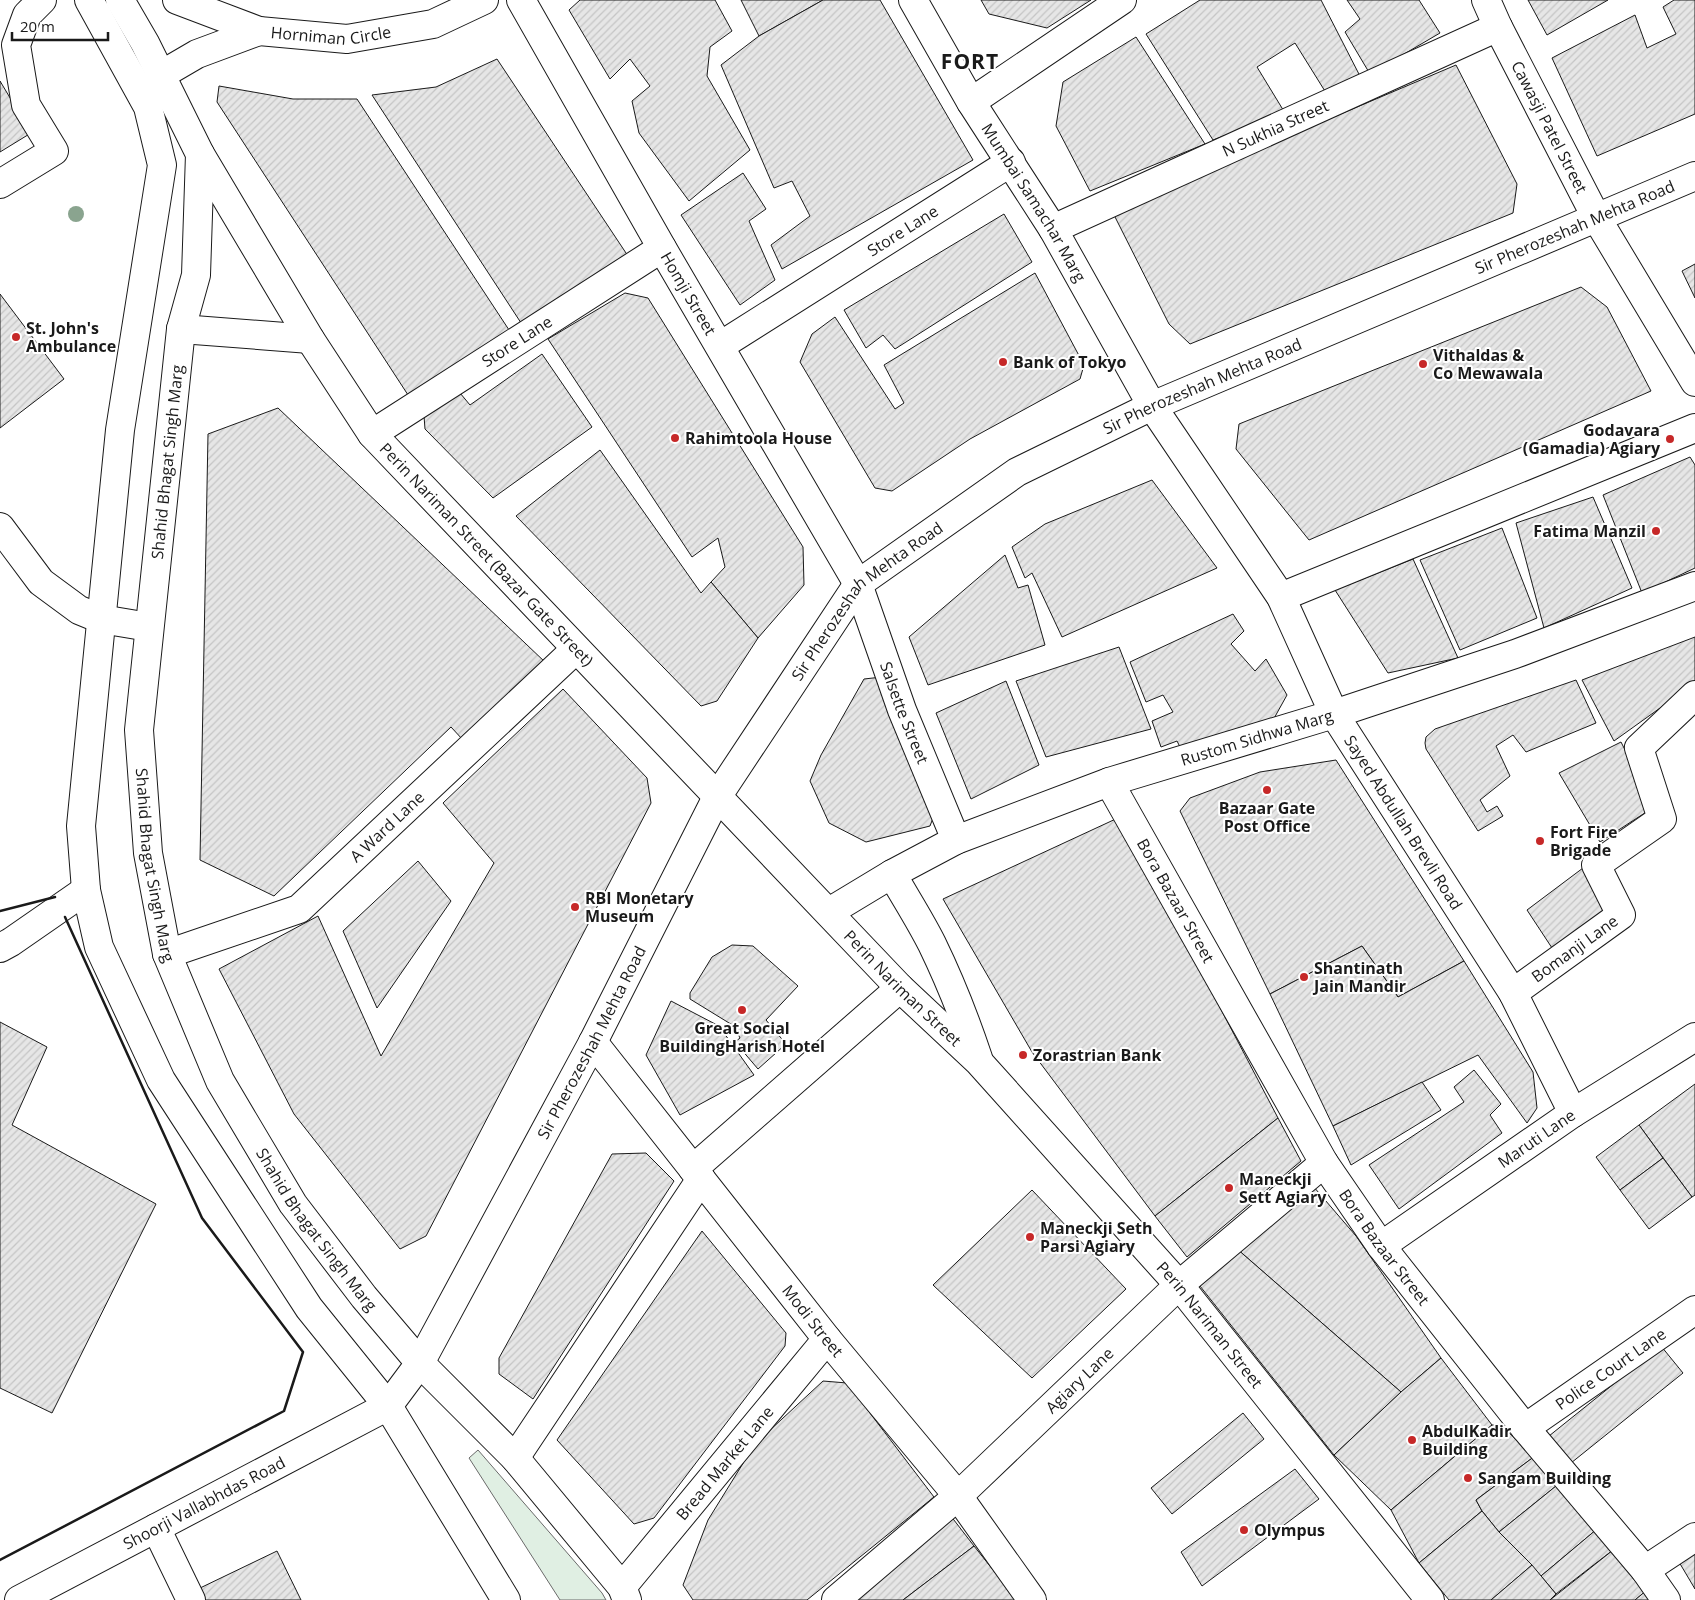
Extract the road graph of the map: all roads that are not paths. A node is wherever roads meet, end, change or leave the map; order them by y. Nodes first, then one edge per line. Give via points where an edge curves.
1 (42, 0) edge
2 (89, 0) edge
3 (120, 0) edge
4 (177, 0) edge
5 (484, 0) edge
6 (521, 0) edge
7 (913, 0) edge
8 (1122, 0) edge
9 (1486, 0) edge
10 (1498, 27) junction
11 (259, 31) junction
12 (162, 75) junction
13 (971, 102) junction
14 (181, 116) junction
15 (153, 127) junction
16 (200, 154) junction
17 (1011, 162) junction
18 (1695, 176) edge
19 (0, 184) edge
20 (1596, 217) junction
21 (1053, 229) junction
22 (662, 248) junction
23 (181, 329) junction
24 (310, 339) junction
25 (720, 346) junction
26 (1695, 382) edge
27 (1152, 406) junction
28 (1695, 428) edge
29 (372, 434) junction
30 (0, 527) edge
31 (858, 584) junction
32 (1695, 586) edge
33 (1281, 597) junction
34 (101, 619) junction
35 (149, 627) junction
36 (576, 649) junction
37 (1695, 695) edge
38 (1334, 714) junction
39 (1109, 782) junction
40 (717, 797) junction
41 (956, 840) junction
42 (892, 874) junction
43 (86, 890) junction
44 (829, 912) junction
45 (0, 948) edge
46 (167, 954) junction
47 (900, 988) junction
48 (1513, 993) junction
49 (1695, 1037) edge
50 (593, 1042) junction
51 (978, 1061) junction
52 (1573, 1114) junction
53 (1324, 1163) junction
54 (697, 1174) junction
55 (1381, 1246) junction
56 (1179, 1285) junction
57 (1695, 1310) edge
58 (827, 1338) junction
59 (420, 1363) junction
60 (388, 1406) junction
61 (1525, 1428) junction
62 (515, 1458) junction
63 (958, 1496) junction
64 (156, 1528) junction
65 (1695, 1537) edge
66 (1645, 1570) junction
67 (624, 1594) edge
68 (19, 1600) edge
69 (191, 1600) edge
70 (506, 1600) edge
71 (836, 1600) edge
72 (1032, 1600) edge
73 (1430, 1600) edge
74 (1666, 1600) edge

1 - 19 street via 27,15 16,45 26,105 54,150
2 - 15 street via 148,107
3 - 12 street, Shahid Bhagat Singh Marg
4 - 11 street, Horniman Circle
5 - 11 street, Horniman Circle via 433,24 347,39
6 - 22 street, Homji Street
7 - 13 street, Mumbai Samachar Marg
8 - 13 street
9 - 10 street, Cawasji Patel Street
10 - 20 street, Cawasji Patel Street
10 - 21 street, N Sukhia Street
11 - 12 street via 197,54
12 - 14 street, Shahid Bhagat Singh Marg
13 - 17 street, Mumbai Samachar Marg
14 - 15 street
14 - 16 street, Shahid Bhagat Singh Marg
15 - 34 street via 162,165 120,430
16 - 23 street, Shahid Bhagat Singh Marg via 196,275
16 - 24 street, Perin Nariman Street (Bazar Gate Street)
17 - 21 street, Mumbai Samachar Marg
17 - 25 street, Store Lane
18 - 20 street, Sir Pherozeshah Mehta Road
20 - 26 street, Cawasji Patel Street
20 - 27 street, Sir Pherozeshah Mehta Road
21 - 27 street, Mumbai Samachar Marg
22 - 25 street, Homji Street
22 - 29 street, Store Lane
23 - 24 street
23 - 35 street, Shahid Bhagat Singh Marg
24 - 29 street, Perin Nariman Street (Bazar Gate Street)
25 - 31 street, Homji Street
27 - 31 street, Sir Pherozeshah Mehta Road via 1017,472
27 - 33 street, Sayed Abdullah Brevli Road
28 - 33 street
29 - 36 street, Perin Nariman Street (Bazar Gate Street)
30 - 34 street via 41,582 79,610
31 - 40 street, Sir Pherozeshah Mehta Road
31 - 41 street, Salsette Street via 902,710
32 - 38 street, Rustom Sidhwa Marg via 1515,654
33 - 38 street, Sayed Abdullah Brevli Road
34 - 35 street
34 - 43 street via 81,826
35 - 46 street, Shahid Bhagat Singh Marg via 139,730 148,853
36 - 40 street, Perin Nariman Street (Bazar Gate Street)
36 - 46 street, A Ward Lane via 298,909
37 - 48 street, Bomanji Lane via 1638,748 1662,819 1596,865 1621,915
38 - 39 street, Rustom Sidhwa Marg
38 - 48 street, Sayed Abdullah Brevli Road
39 - 41 street, Rustom Sidhwa Marg
39 - 53 street, Bora Bazaar Street
40 - 44 street, Perin Nariman Street (Bazar Gate Street)
40 - 50 street, Sir Pherozeshah Mehta Road
41 - 42 street, Rustom Sidhwa Marg
42 - 44 street, Rustom Sidhwa Marg
42 - 51 street, Perin Nariman Street via 951,984
43 - 45 street
43 - 60 street via 99,947 161,1080 309,1308
44 - 47 street, Perin Nariman Street
46 - 59 street, Shahid Bhagat Singh Marg via 220,1081 293,1204 364,1297
47 - 51 street, Perin Nariman Street
47 - 54 street
48 - 52 street, Sayed Abdullah Brevli Road
49 - 52 street, Maruti Lane
50 - 54 street, Modi Street
50 - 59 street, Sir Pherozeshah Mehta Road
51 - 56 street, Perin Nariman Street
52 - 55 street, Maruti Lane
53 - 55 street, Bora Bazaar Street
53 - 56 street, Agiary Lane
54 - 58 street, Modi Street
54 - 62 street
55 - 61 street, Bora Bazaar Street
56 - 63 street, Agiary Lane
56 - 73 street, Perin Nariman Street
57 - 61 street, Police Court Lane
58 - 63 street, Modi Street
58 - 67 street, Bread Market Lane
59 - 60 street, Sir Pherozeshah Mehta Road
59 - 62 street, Shahid Bhagat Singh Marg
60 - 64 street, Shoorji Vallabhdas Road
60 - 70 street
61 - 66 street, Bora Bazaar Street
62 - 67 street, Shahid Bhagat Singh Marg
63 - 71 street, Agiary Lane
63 - 72 street, Modi Street
64 - 68 street, Shoorji Vallabhdas Road
64 - 69 street
65 - 66 street
66 - 74 street, Bora Bazaar Street

